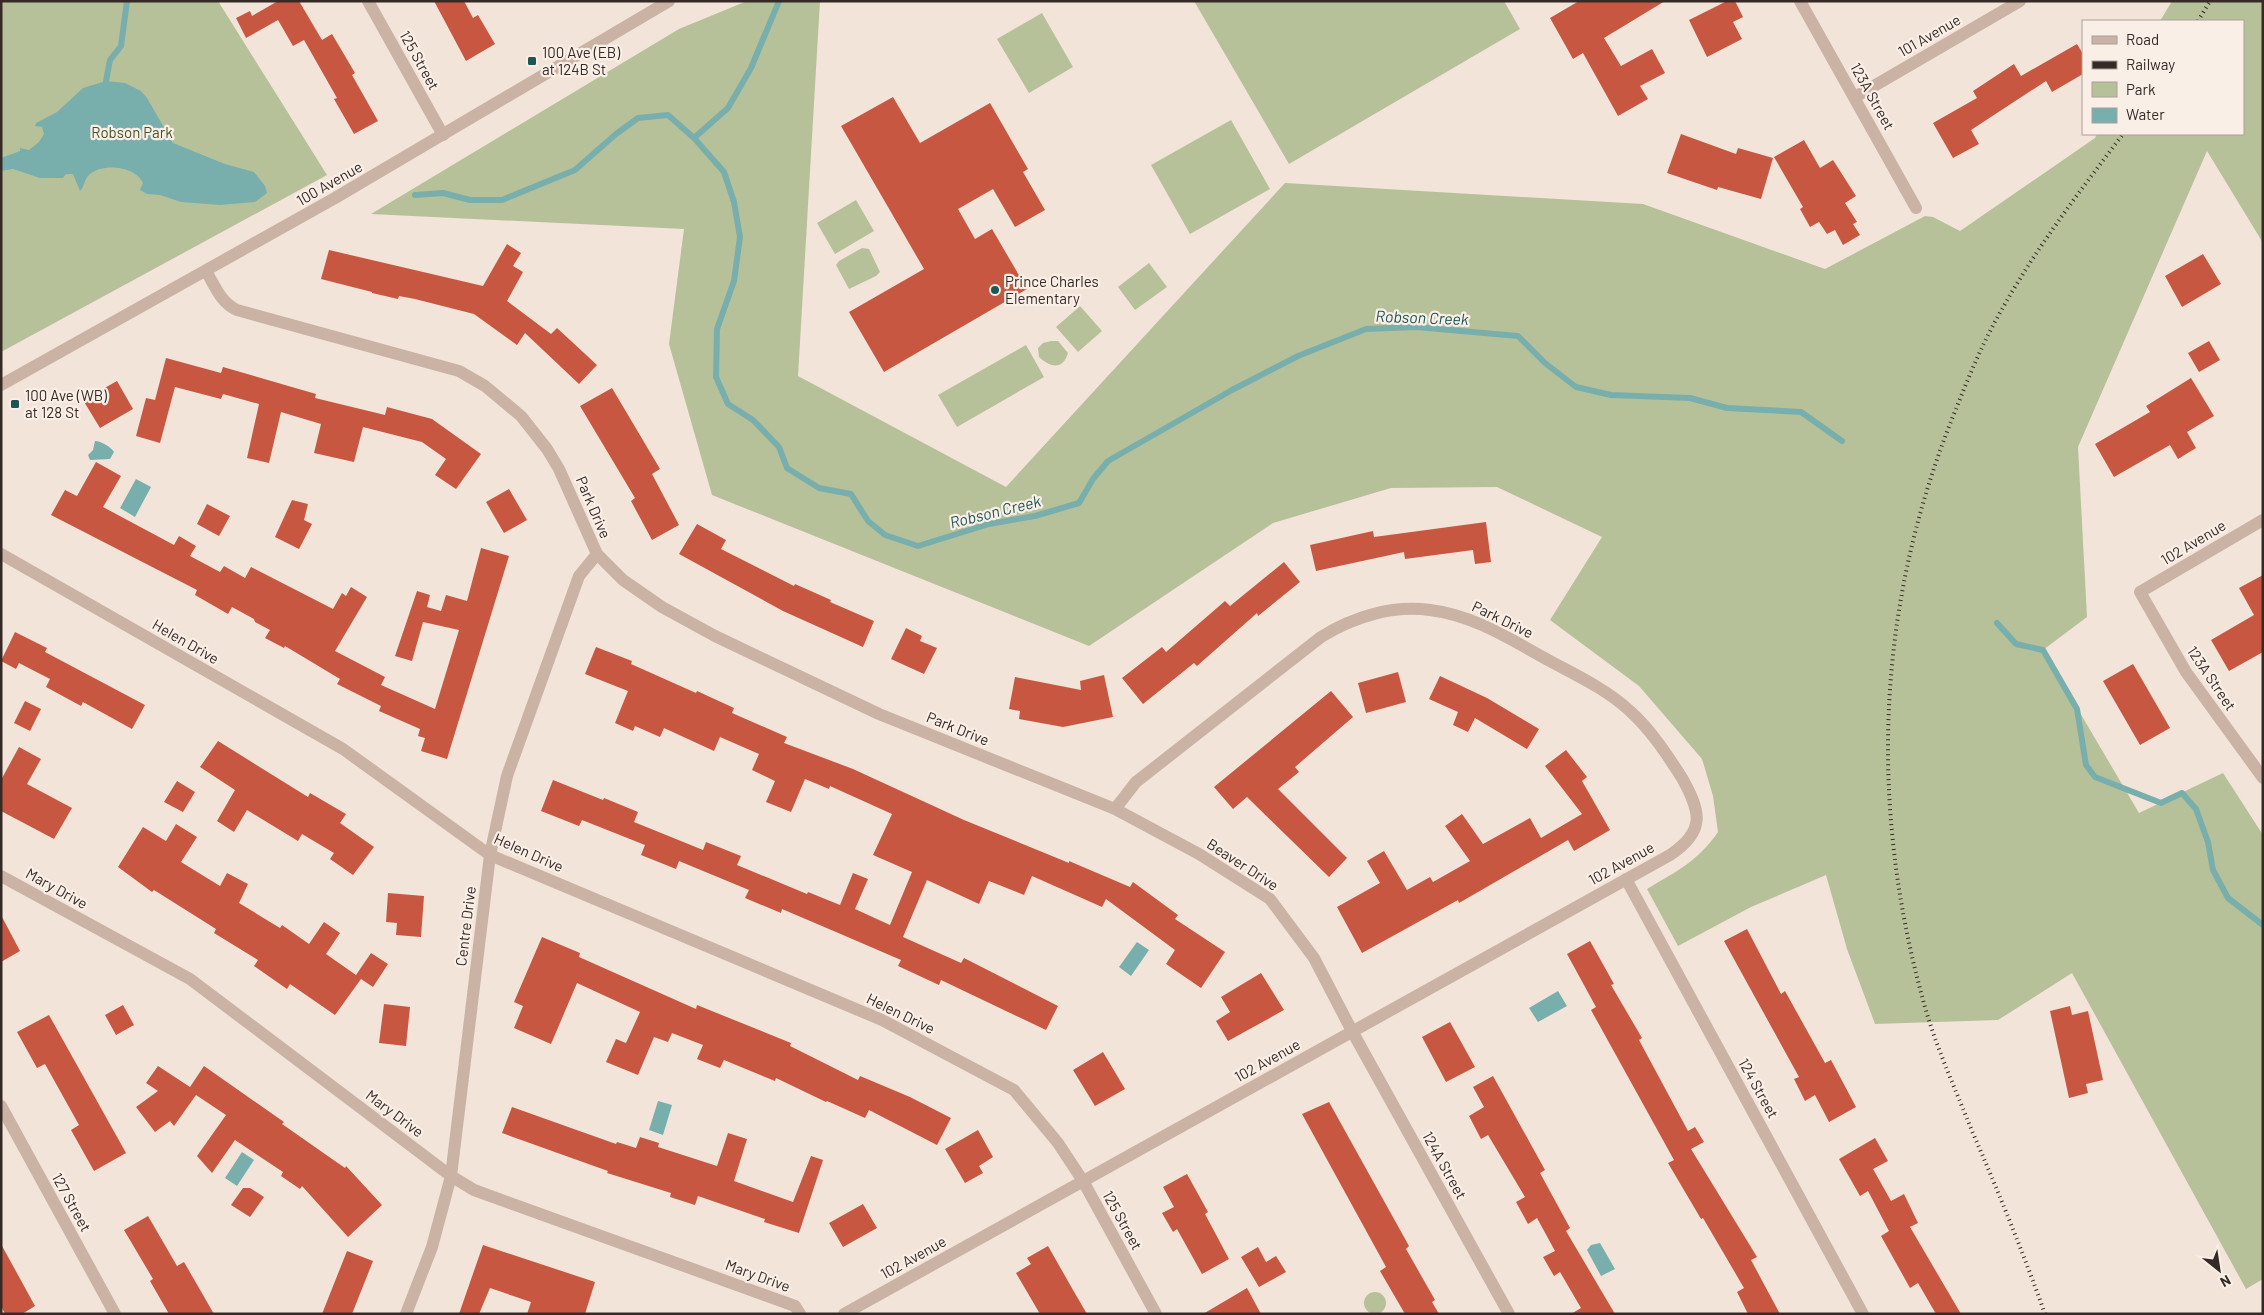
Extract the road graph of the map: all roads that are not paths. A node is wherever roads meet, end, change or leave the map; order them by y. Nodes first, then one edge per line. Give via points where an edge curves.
1 (368, 1) edge
2 (1800, 1) edge
3 (2020, 1) edge
4 (666, 2) edge
5 (1855, 97) junction
6 (443, 135) junction
7 (1916, 208) dead end
8 (206, 271) junction
9 (1, 385) edge
10 (2263, 520) edge
11 (1, 554) edge
12 (597, 554) junction
13 (2140, 592) joint
14 (2263, 778) edge
15 (1115, 809) junction
16 (1697, 826) joint
17 (490, 855) junction
18 (1, 876) edge
19 (1626, 879) junction
20 (1352, 1031) junction
21 (1, 1106) edge
22 (1058, 1143) joint
23 (451, 1176) junction
24 (1083, 1181) junction
25 (115, 1314) edge
26 (406, 1314) edge
27 (800, 1314) edge
28 (844, 1314) edge
29 (1156, 1314) edge
30 (1509, 1314) edge
31 (1863, 1314) edge

1 - 6 street, 125 Street
2 - 5 street, 123A Street
3 - 5 street, 101 Avenue
4 - 6 street, 100 Avenue
5 - 7 street, 123A Street
6 - 8 street, 100 Avenue
8 - 9 street, 100 Avenue
8 - 12 street, Park Drive via 223,300 237,310 459,371 485,386 521,416 547,449 566,482
10 - 13 street, 102 Avenue
11 - 17 street, Helen Drive via 343,749
12 - 15 street, Park Drive via 642,594 715,636 879,714
12 - 17 street, Centre Drive via 579,576 507,776
13 - 14 street, 123A Street via 2186,672
15 - 16 street, Park Drive via 1136,782 1321,637 1369,615 1428,609 1481,624 1590,683 1630,710 1647,728 1694,799
15 - 20 street, Beaver Drive via 1199,854 1270,899 1314,958
16 - 19 street, 102 Avenue via 1688,842 1679,849
17 - 22 street, Helen Drive via 882,1020 1014,1090
17 - 23 street, Centre Drive
18 - 23 street, Mary Drive via 190,979
19 - 20 street, 102 Avenue
19 - 31 street, 124 Street
20 - 24 street, 102 Avenue
20 - 30 street, 124A Street
21 - 25 street, 127 Street
22 - 24 street, 125 Street
23 - 26 street, Centre Drive via 432,1247
23 - 27 street, Mary Drive via 474,1190 795,1306
24 - 28 street, 102 Avenue
24 - 29 street, 125 Street

